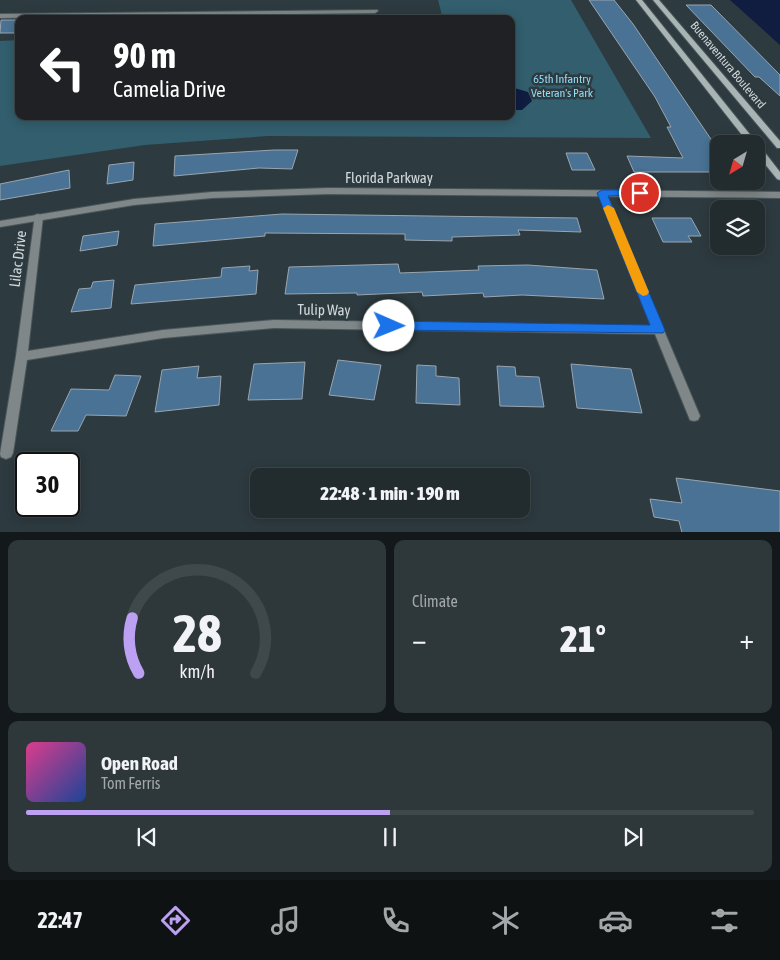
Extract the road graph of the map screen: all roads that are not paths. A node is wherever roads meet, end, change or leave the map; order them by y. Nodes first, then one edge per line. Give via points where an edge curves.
1 (639, 0) edge
2 (656, 0) edge
3 (375, 11) dead end
4 (75, 15) edge
5 (0, 16) edge
6 (15, 16) edge
7 (746, 135) edge
8 (780, 146) edge
9 (765, 159) edge
10 (780, 178) edge
11 (602, 193) junction
12 (780, 195) edge
13 (38, 216) junction
14 (0, 224) edge
15 (658, 330) junction
16 (22, 356) junction
17 (694, 416) dead end
18 (6, 453) dead end

1 - 7 main road, Buenaventura Boulevard
2 - 8 main road, Buenaventura Boulevard
3 - 4 street
5 - 6 street
9 - 10 main road
11 - 12 street, Florida Parkway
11 - 13 street, Florida Parkway via 212,195
11 - 15 street
13 - 14 street, Florida Parkway
13 - 16 street, Lilac Drive
15 - 16 street, Tulip Way via 274,324 163,334
15 - 17 street
16 - 18 street, Lilac Drive

